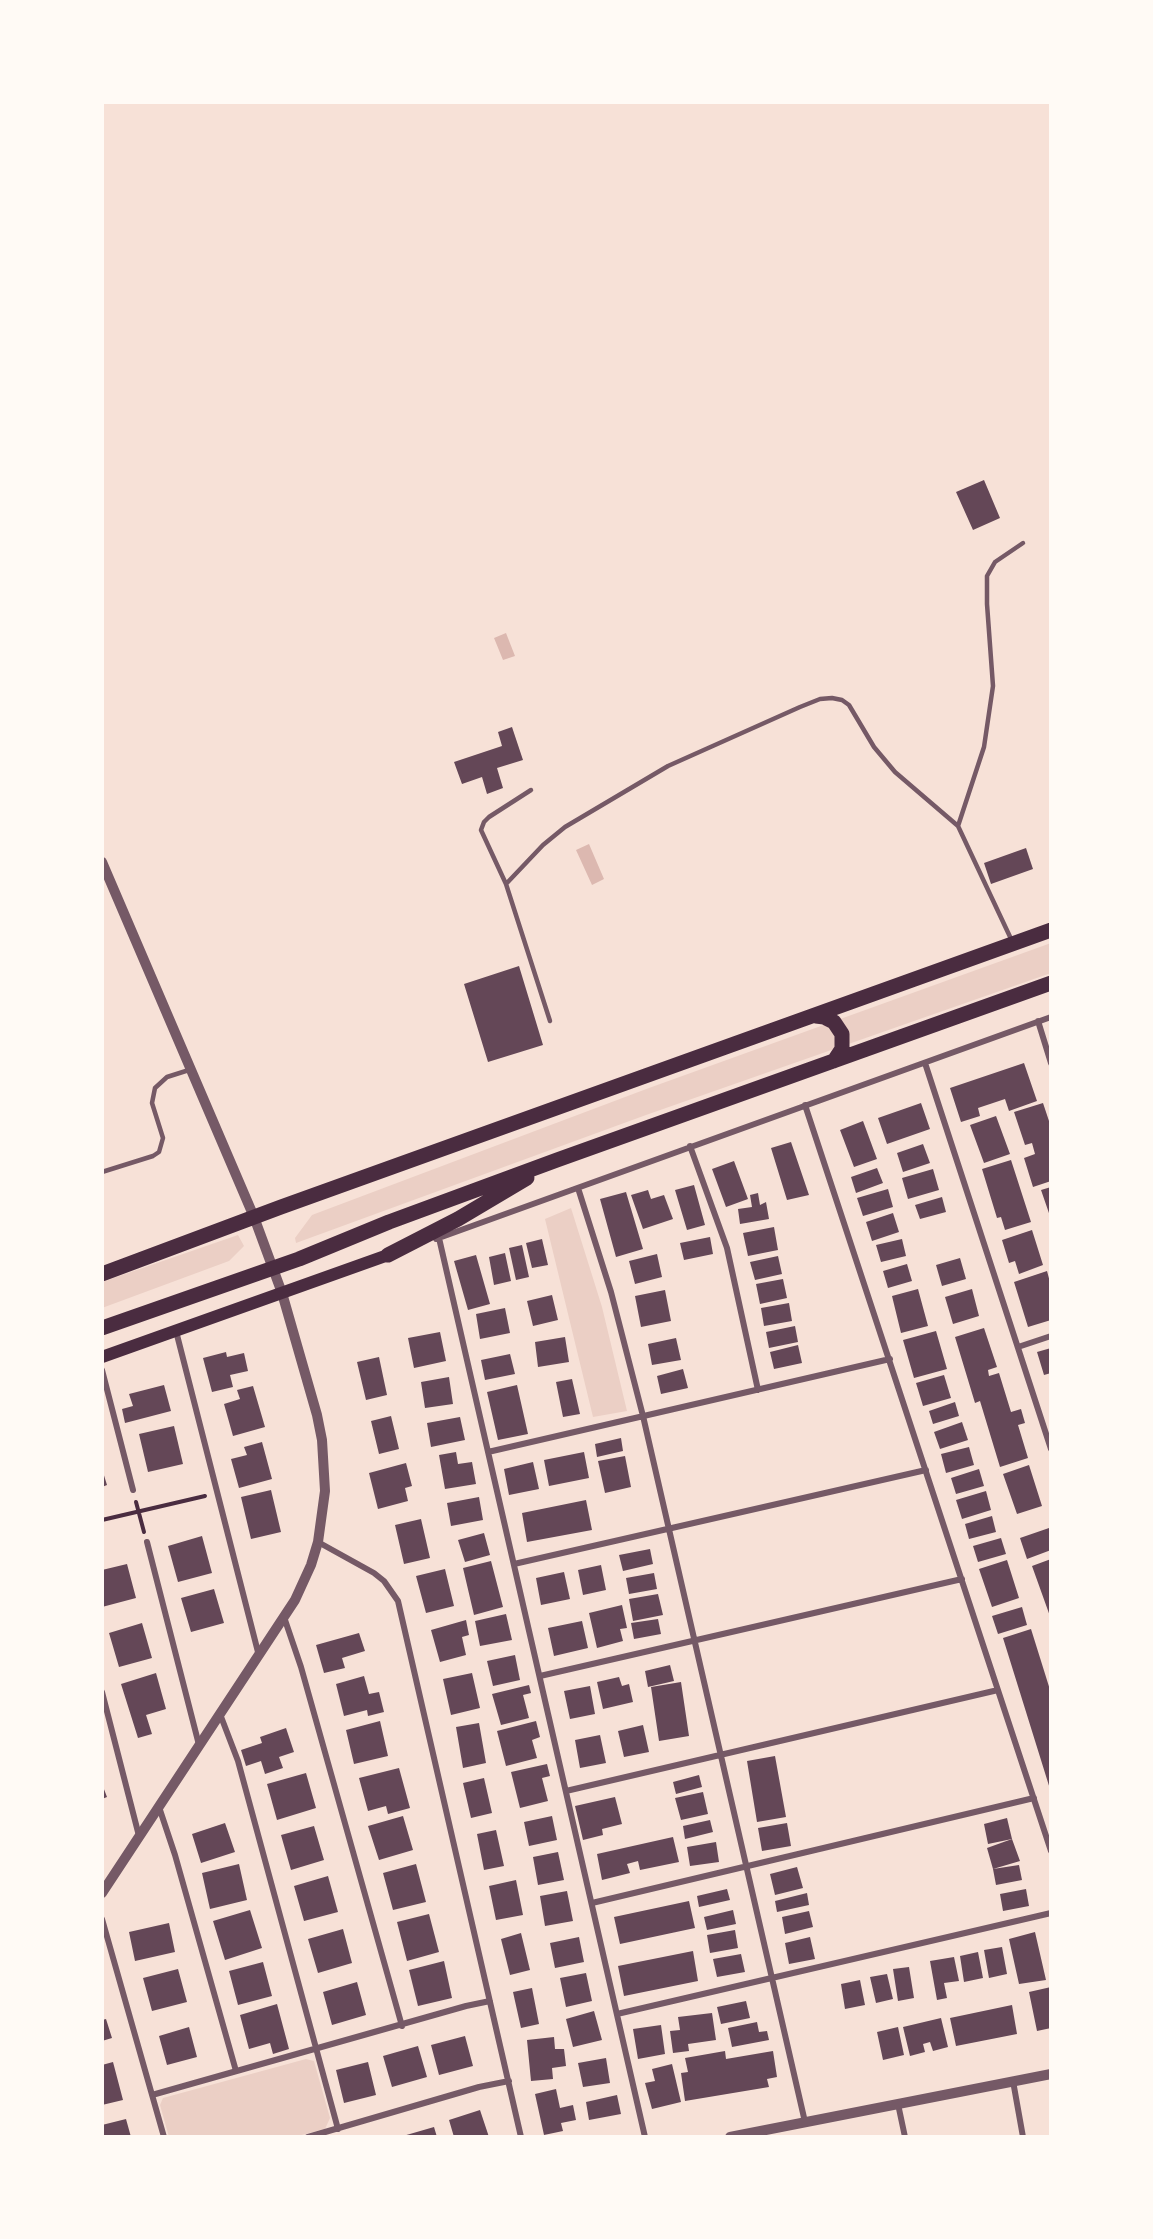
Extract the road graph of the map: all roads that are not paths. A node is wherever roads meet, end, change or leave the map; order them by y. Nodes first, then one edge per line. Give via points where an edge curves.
1 (1023, 543) dead end
2 (531, 790) dead end
3 (958, 826) junction
4 (102, 861) edge
5 (506, 884) junction
6 (1051, 930) edge
7 (1014, 944) junction
8 (1051, 983) edge
9 (816, 1016) junction
10 (1051, 1017) edge
11 (550, 1021) dead end
12 (1038, 1022) junction
13 (834, 1061) junction
14 (925, 1063) junction
15 (1051, 1063) edge
16 (192, 1070) junction
17 (805, 1105) junction
18 (690, 1146) junction
19 (557, 1160) junction
20 (102, 1172) edge
21 (578, 1188) junction
22 (254, 1217) junction
23 (439, 1238) junction
24 (388, 1255) junction
25 (273, 1268) junction
26 (102, 1274) edge
27 (282, 1293) junction
28 (102, 1328) edge
29 (176, 1330) junction
30 (1051, 1336) edge
31 (1018, 1347) junction
32 (102, 1357) edge
33 (890, 1359) junction
34 (102, 1370) edge
35 (758, 1390) junction
36 (643, 1416) junction
37 (1051, 1449) edge
38 (488, 1452) junction
39 (926, 1470) junction
40 (133, 1490) road end
41 (669, 1528) junction
42 (147, 1542) road end
43 (318, 1542) junction
44 (514, 1563) junction
45 (962, 1579) junction
46 (284, 1617) junction
47 (694, 1641) junction
48 (259, 1656) junction
49 (540, 1676) junction
50 (998, 1690) junction
51 (102, 1692) edge
52 (220, 1714) junction
53 (199, 1745) junction
54 (721, 1755) junction
55 (566, 1791) junction
56 (1034, 1798) junction
57 (159, 1806) junction
58 (139, 1837) junction
59 (1051, 1851) edge
60 (747, 1866) junction
61 (102, 1893) edge
62 (592, 1903) junction
63 (1051, 1913) edge
64 (102, 1919) edge
65 (772, 1978) junction
66 (490, 2001) junction
67 (617, 2014) junction
68 (402, 2026) junction
69 (315, 2050) junction
70 (236, 2072) junction
71 (1051, 2074) edge
72 (508, 2081) junction
73 (1013, 2081) junction
74 (152, 2095) junction
75 (898, 2104) junction
76 (806, 2122) junction
77 (338, 2129) junction
78 (784, 2132) edge
79 (164, 2137) edge
80 (308, 2137) edge
81 (521, 2137) edge
82 (645, 2137) edge
83 (730, 2137) edge
84 (904, 2137) edge
85 (1023, 2137) edge

1 - 3 lane via 995,562 987,576 993,686 984,747
2 - 5 lane via 484,822 481,830
3 - 5 lane via 895,772 874,747 849,705 832,698 819,699 658,772 565,827
3 - 7 lane
4 - 16 street
5 - 11 lane
6 - 7 main road
7 - 9 main road
8 - 13 main road
9 - 13 main road via 830,1020 840,1030 843,1045
9 - 22 main road
10 - 12 street
12 - 14 street
12 - 15 street
13 - 19 main road
14 - 17 street
14 - 31 street
16 - 20 lane via 167,1077 155,1088 152,1102 163,1138 159,1152
16 - 22 street
17 - 18 street
17 - 33 street
18 - 21 street
18 - 35 street via 727,1248
19 - 24 main road
19 - 25 main road
21 - 23 street
21 - 36 street via 608,1281
22 - 25 street
22 - 26 main road
23 - 24 street
23 - 38 street
24 - 27 main road
25 - 27 street
25 - 28 main road
27 - 29 main road
27 - 43 street via 322,1440 325,1491
29 - 32 main road
29 - 48 street
30 - 31 street
31 - 37 street
33 - 35 street
33 - 39 street
34 - 40 street
35 - 36 street
36 - 38 street
36 - 41 street
38 - 44 street
39 - 41 street
39 - 45 street
41 - 44 street
41 - 47 street
42 - 53 street
43 - 46 street via 304,1581
43 - 66 street via 374,1573 398,1600
44 - 49 street
45 - 47 street
45 - 50 street
46 - 48 street
46 - 68 street
47 - 49 street
47 - 54 street
48 - 52 street
49 - 55 street
50 - 54 street
50 - 56 street
51 - 58 street
52 - 53 street
52 - 69 street via 238,1761
53 - 57 street
54 - 55 street
54 - 60 street
55 - 62 street
56 - 59 street
56 - 60 street
57 - 58 street
57 - 70 street
58 - 61 street
60 - 62 street
60 - 65 street
62 - 67 street
63 - 65 street
64 - 74 street
65 - 67 street
65 - 76 street
66 - 68 street
66 - 72 street
67 - 82 street
68 - 69 street
69 - 70 street
69 - 77 street
70 - 74 street
71 - 73 street
72 - 77 street
72 - 81 street
73 - 75 street
73 - 85 street
74 - 79 street
75 - 76 street
75 - 84 street
76 - 78 street
77 - 80 street
78 - 83 street

